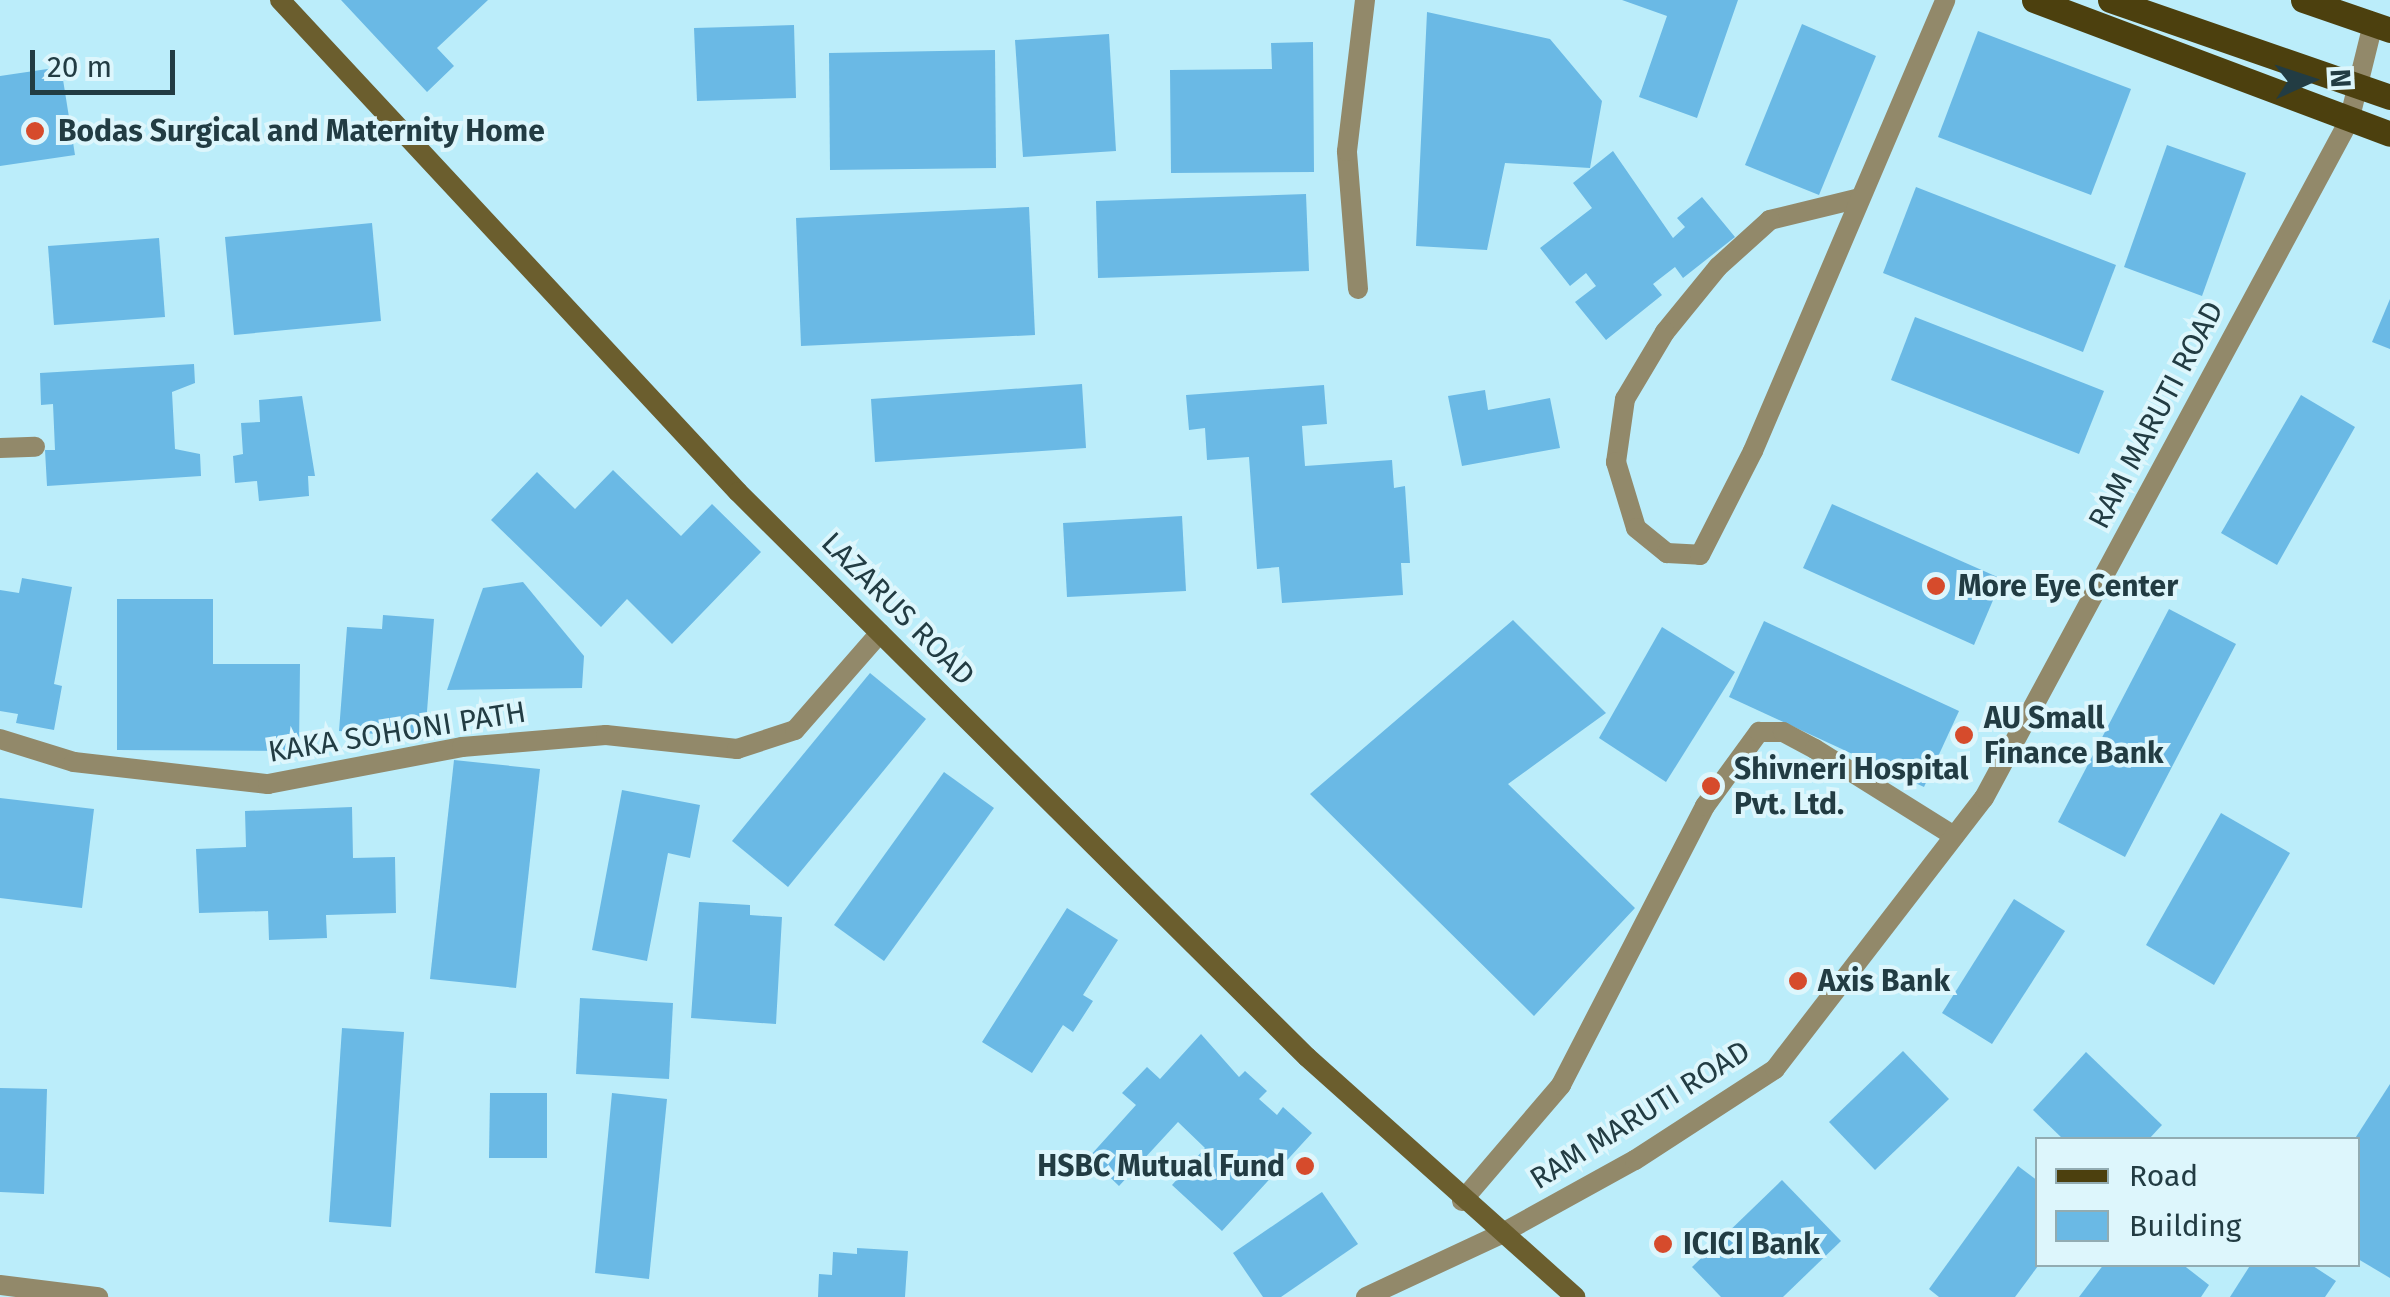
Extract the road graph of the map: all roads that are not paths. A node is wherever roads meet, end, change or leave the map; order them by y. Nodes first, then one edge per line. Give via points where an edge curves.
1 (280, 0) edge
2 (1365, 0) edge
3 (1945, 0) edge
4 (2034, 0) edge
5 (2110, 0) edge
6 (2303, 0) edge
7 (2382, 27) edge
8 (2390, 96) edge
9 (2349, 121) junction
10 (2390, 134) edge
11 (1860, 198) junction
12 (1358, 289) dead end
13 (35, 447) dead end
14 (0, 448) edge
15 (880, 634) junction
16 (0, 738) edge
17 (1954, 836) junction
18 (1462, 1201) junction
19 (1500, 1235) junction
20 (0, 1284) edge
21 (98, 1297) edge
22 (1366, 1297) edge
23 (1574, 1297) edge

1 - 15 main road, LAZARUS ROAD via 738,492
2 - 12 street via 1347,151
3 - 11 street
4 - 9 main road
5 - 8 main road, bridge
6 - 7 main road
7 - 9 street, RAM MARUTI ROAD
9 - 10 main road
9 - 17 street, RAM MARUTI ROAD via 1984,798
11 - 11 street via 1753,451 1700,554 1666,552 1636,528 1616,462 1625,399 1664,332 1718,267 1770,220
13 - 14 street
15 - 16 street, KAKA SOHONI PATH via 795,730 737,749 588,737 462,747 268,784 74,762
15 - 18 main road, LAZARUS ROAD via 1306,1058
17 - 18 street via 1815,749 1783,732 1759,732 1706,806 1561,1084
17 - 19 street, RAM MARUTI ROAD via 1774,1069 1635,1160
18 - 19 main road, LAZARUS ROAD
19 - 22 street, RAM MARUTI ROAD
19 - 23 main road, LAZARUS ROAD
20 - 21 street

